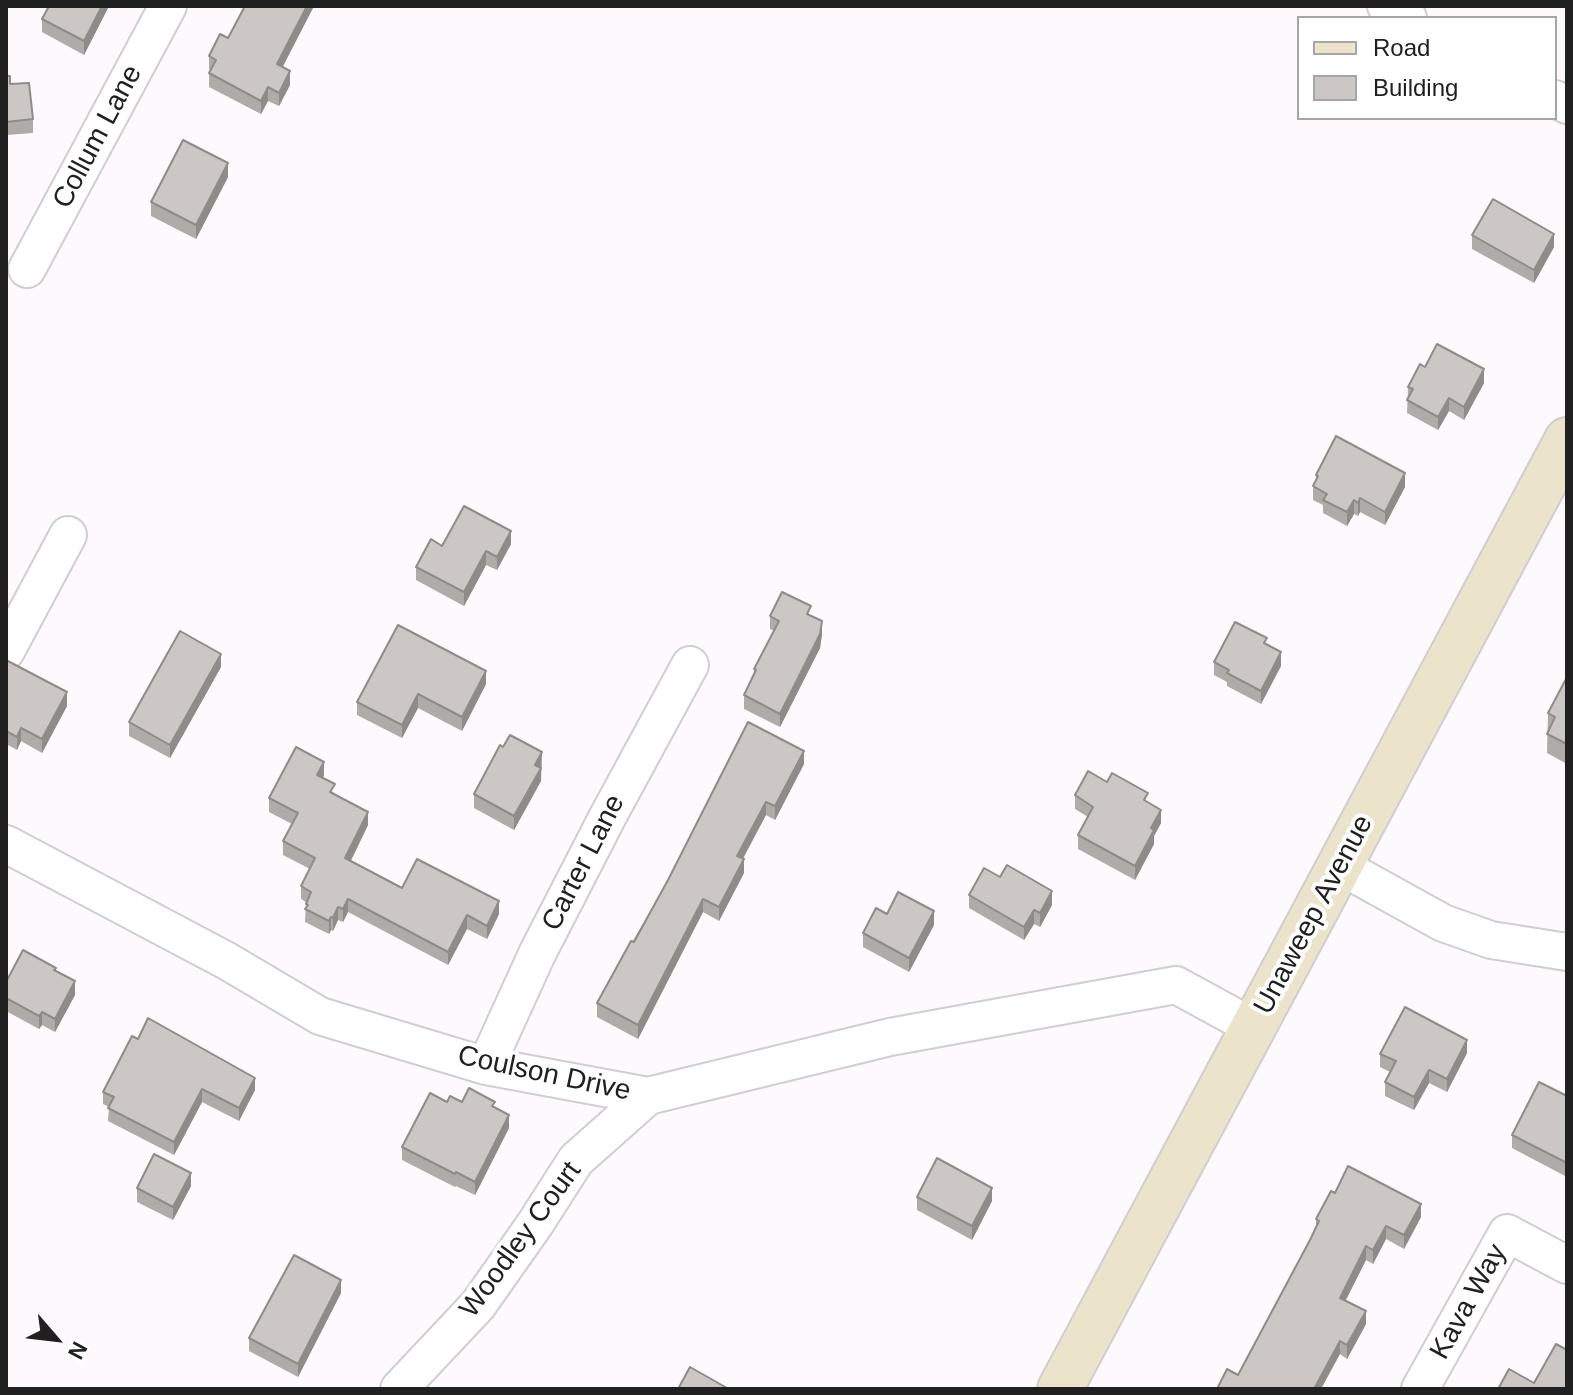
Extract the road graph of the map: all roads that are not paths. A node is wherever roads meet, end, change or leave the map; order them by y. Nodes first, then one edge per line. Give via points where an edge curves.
1 (168, 6) edge
2 (1386, 6) edge
3 (1404, 16) edge
4 (27, 269) dead end
5 (1567, 440) edge
6 (68, 535) dead end
7 (6, 651) edge
8 (690, 665) dead end
9 (6, 844) edge
10 (1340, 866) junction
11 (1567, 952) edge
12 (1253, 1027) junction
13 (486, 1066) junction
14 (648, 1096) junction
15 (1567, 1265) edge
16 (399, 1389) edge
17 (1060, 1389) edge
18 (1420, 1389) edge

1 - 4 street, Collum Lane
2 - 3 street
5 - 10 main road, Unaweep Avenue
6 - 7 street
8 - 13 street, Carter Lane via 544,941
9 - 13 street, Coulson Drive via 320,1016
10 - 11 street via 1443,923 1491,940
10 - 12 main road, Unaweep Avenue
12 - 14 street, Coulson Drive via 1176,985 890,1037
12 - 17 main road, Unaweep Avenue
13 - 14 street, Coulson Drive
14 - 16 street, Woodley Court via 576,1160 478,1305
15 - 18 street, Kava Way via 1507,1233

